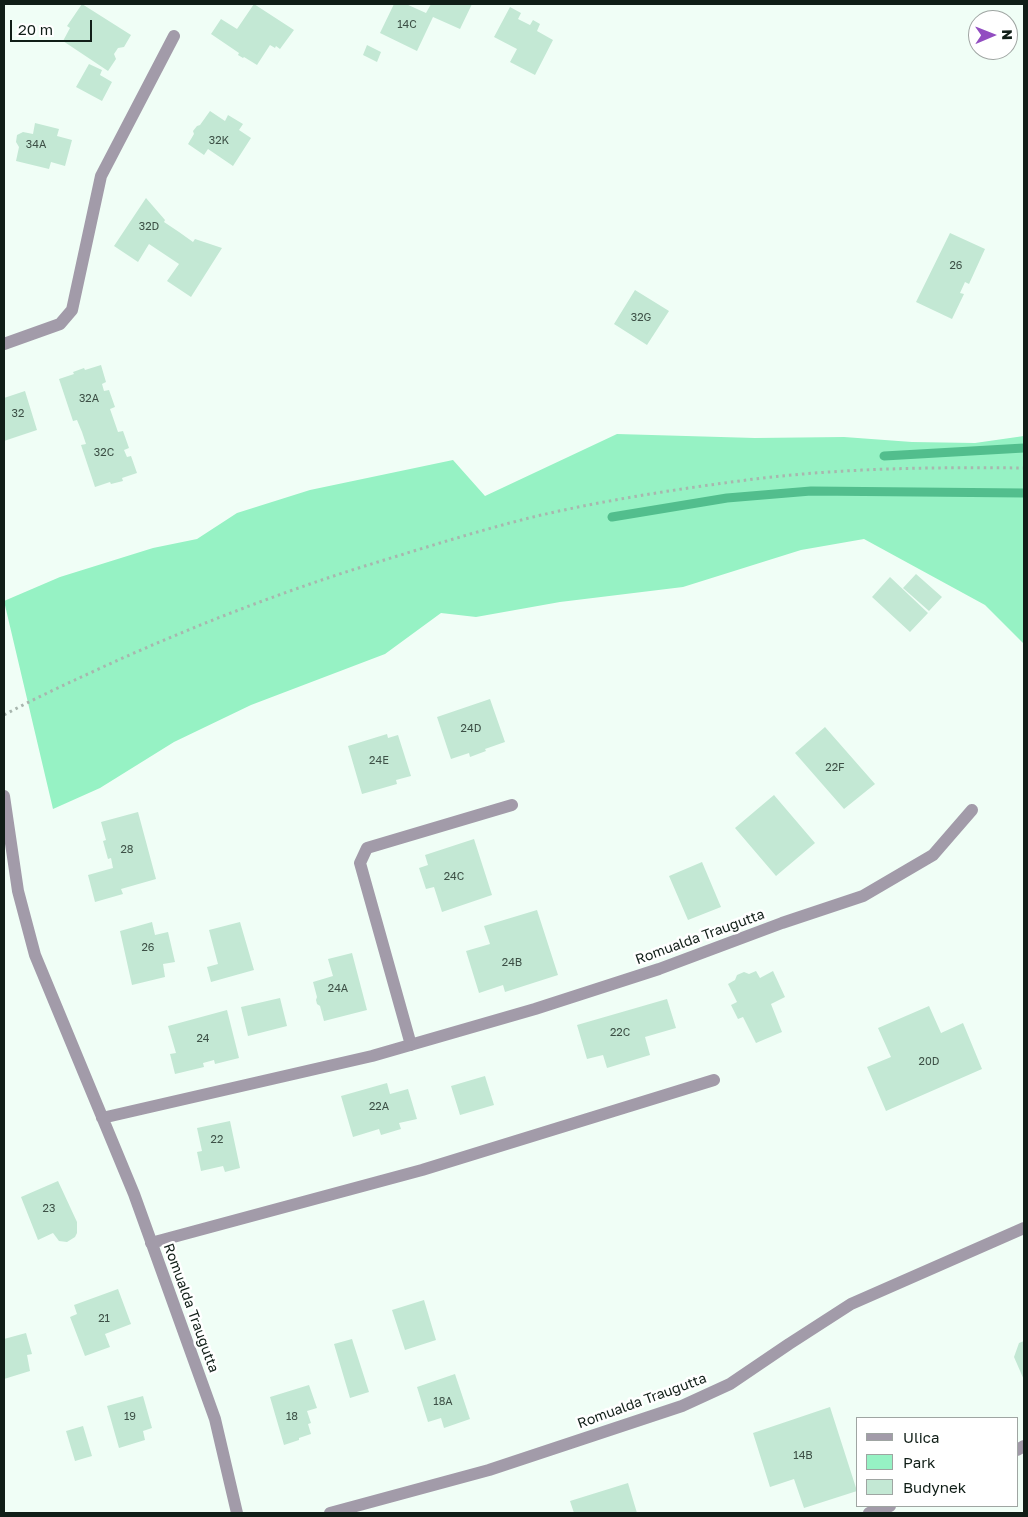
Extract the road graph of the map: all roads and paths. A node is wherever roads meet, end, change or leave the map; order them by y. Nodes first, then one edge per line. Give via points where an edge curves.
1 (174, 36) dead end
2 (4, 344) edge
3 (1024, 468) edge
4 (4, 715) edge
5 (4, 796) edge
6 (512, 805) dead end
7 (972, 810) dead end
8 (411, 1045) junction
9 (714, 1080) dead end
10 (102, 1118) junction
11 (1024, 1228) edge
12 (151, 1243) junction
13 (887, 1507) edge
14 (237, 1513) edge
15 (330, 1513) edge
16 (869, 1513) edge

1 - 2 street via 101,176 72,310 60,324
3 - 4 path via 884,470 748,480 538,516 403,554 265,599 199,624
5 - 10 street, Romualda Traugutta via 18,891 35,955
6 - 8 street via 367,848 360,863
7 - 8 street, Romualda Traugutta via 933,855 863,896 659,969
8 - 10 street, Romualda Traugutta
9 - 12 street via 422,1170
10 - 12 street, Romualda Traugutta
11 - 15 street, Romualda Traugutta via 851,1304 730,1384 682,1406 489,1470
12 - 14 street, Romualda Traugutta via 215,1419
13 - 16 street

